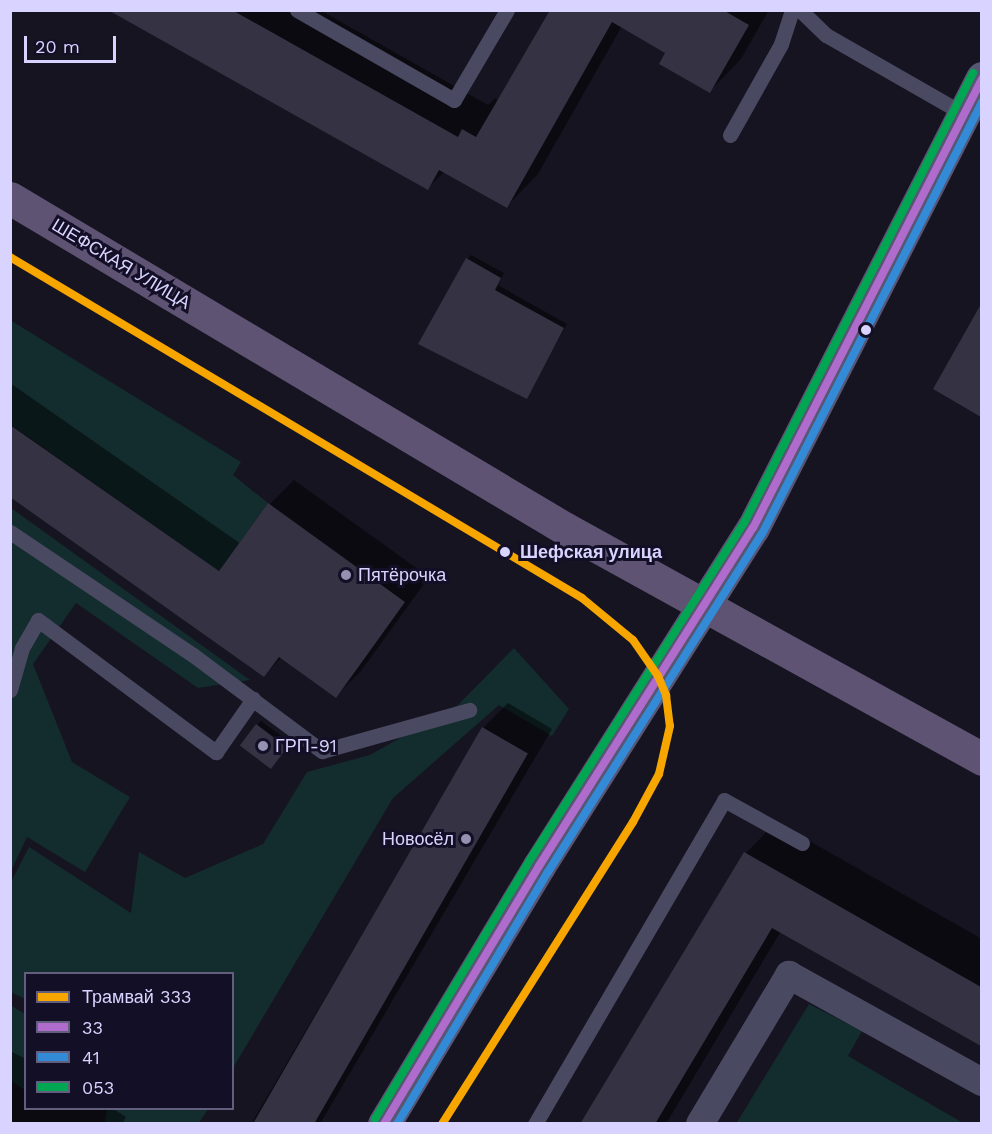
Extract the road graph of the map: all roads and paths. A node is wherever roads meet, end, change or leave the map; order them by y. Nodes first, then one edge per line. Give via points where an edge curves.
1 (297, 10) edge
2 (507, 10) edge
3 (792, 10) edge
4 (800, 10) edge
5 (981, 78) edge
6 (964, 114) junction
7 (730, 135) dead end
8 (10, 198) edge
9 (10, 532) edge
10 (703, 606) junction
11 (10, 690) edge
12 (254, 699) junction
13 (469, 710) dead end
14 (981, 759) edge
15 (802, 843) dead end
16 (981, 1082) edge
17 (384, 1124) edge
18 (535, 1124) edge
19 (700, 1124) edge

1 - 2 lane via 454,100
3 - 7 lane via 781,44
4 - 6 lane via 826,35
5 - 6 main road
6 - 10 main road via 753,528
8 - 10 main road, ШЕФСКАЯ УЛИЦА via 564,528
9 - 12 lane
10 - 14 main road, ШЕФСКАЯ УЛИЦА
10 - 17 main road via 539,866
11 - 12 lane via 22,648 38,620 216,752
12 - 13 lane via 322,751
15 - 18 lane via 724,800
16 - 19 street via 789,975

